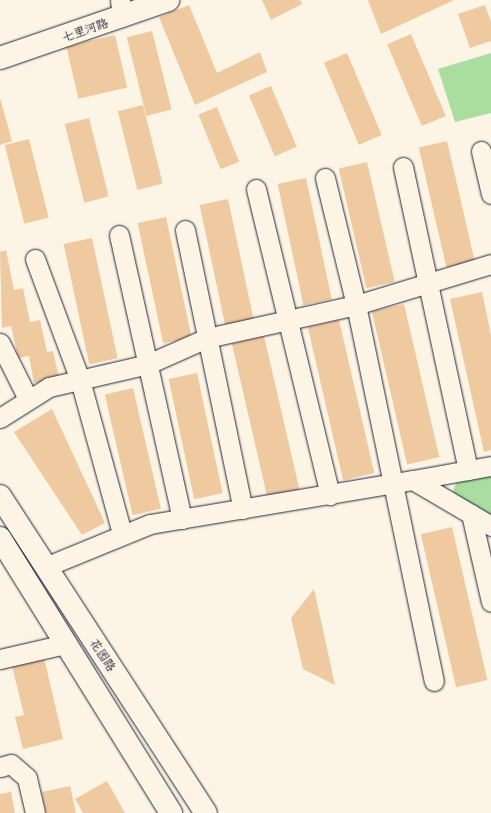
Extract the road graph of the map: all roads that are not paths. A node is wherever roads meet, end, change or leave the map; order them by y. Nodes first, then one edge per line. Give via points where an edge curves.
1 (168, 0) edge
2 (121, 9) edge
3 (0, 58) edge
4 (481, 151) dead end
5 (403, 167) dead end
6 (325, 178) dead end
7 (256, 189) dead end
8 (491, 194) edge
9 (185, 230) dead end
10 (119, 234) dead end
11 (35, 259) dead end
12 (491, 264) edge
13 (429, 282) junction
14 (356, 305) junction
15 (288, 322) junction
16 (207, 338) junction
17 (0, 343) edge
18 (148, 364) junction
19 (80, 380) junction
20 (28, 399) junction
21 (0, 418) edge
22 (491, 466) edge
23 (468, 470) junction
24 (413, 480) junction
25 (393, 484) junction
26 (330, 495) junction
27 (0, 496) edge
28 (243, 509) junction
29 (471, 514) junction
30 (182, 519) junction
31 (491, 526) edge
32 (122, 534) junction
33 (0, 538) edge
34 (45, 567) junction
35 (491, 602) edge
36 (66, 644) junction
37 (0, 659) edge
38 (434, 681) dead end
39 (0, 767) edge
40 (36, 813) edge
41 (171, 813) edge
42 (206, 813) edge

1 - 2 main road, 七里河路
2 - 3 main road, 七里河路
4 - 8 street
5 - 13 street
6 - 14 street
7 - 15 street
9 - 16 street
10 - 18 street
11 - 19 street
12 - 13 street
13 - 14 street
13 - 23 street
14 - 15 street
14 - 25 street
15 - 16 street
15 - 26 street
16 - 18 street
16 - 28 street
17 - 20 street
18 - 19 street
18 - 30 street
19 - 20 street via 49,387
19 - 32 street
20 - 21 street
22 - 23 street
23 - 24 street
24 - 25 street
24 - 29 street
25 - 26 street
25 - 38 street
26 - 28 street
27 - 34 main road, 花园路
28 - 30 street
29 - 31 street
29 - 35 street
30 - 32 street
32 - 34 street
33 - 36 main road
34 - 42 main road, 花园路
36 - 37 street
36 - 41 main road
39 - 40 street via 11,764 27,778

